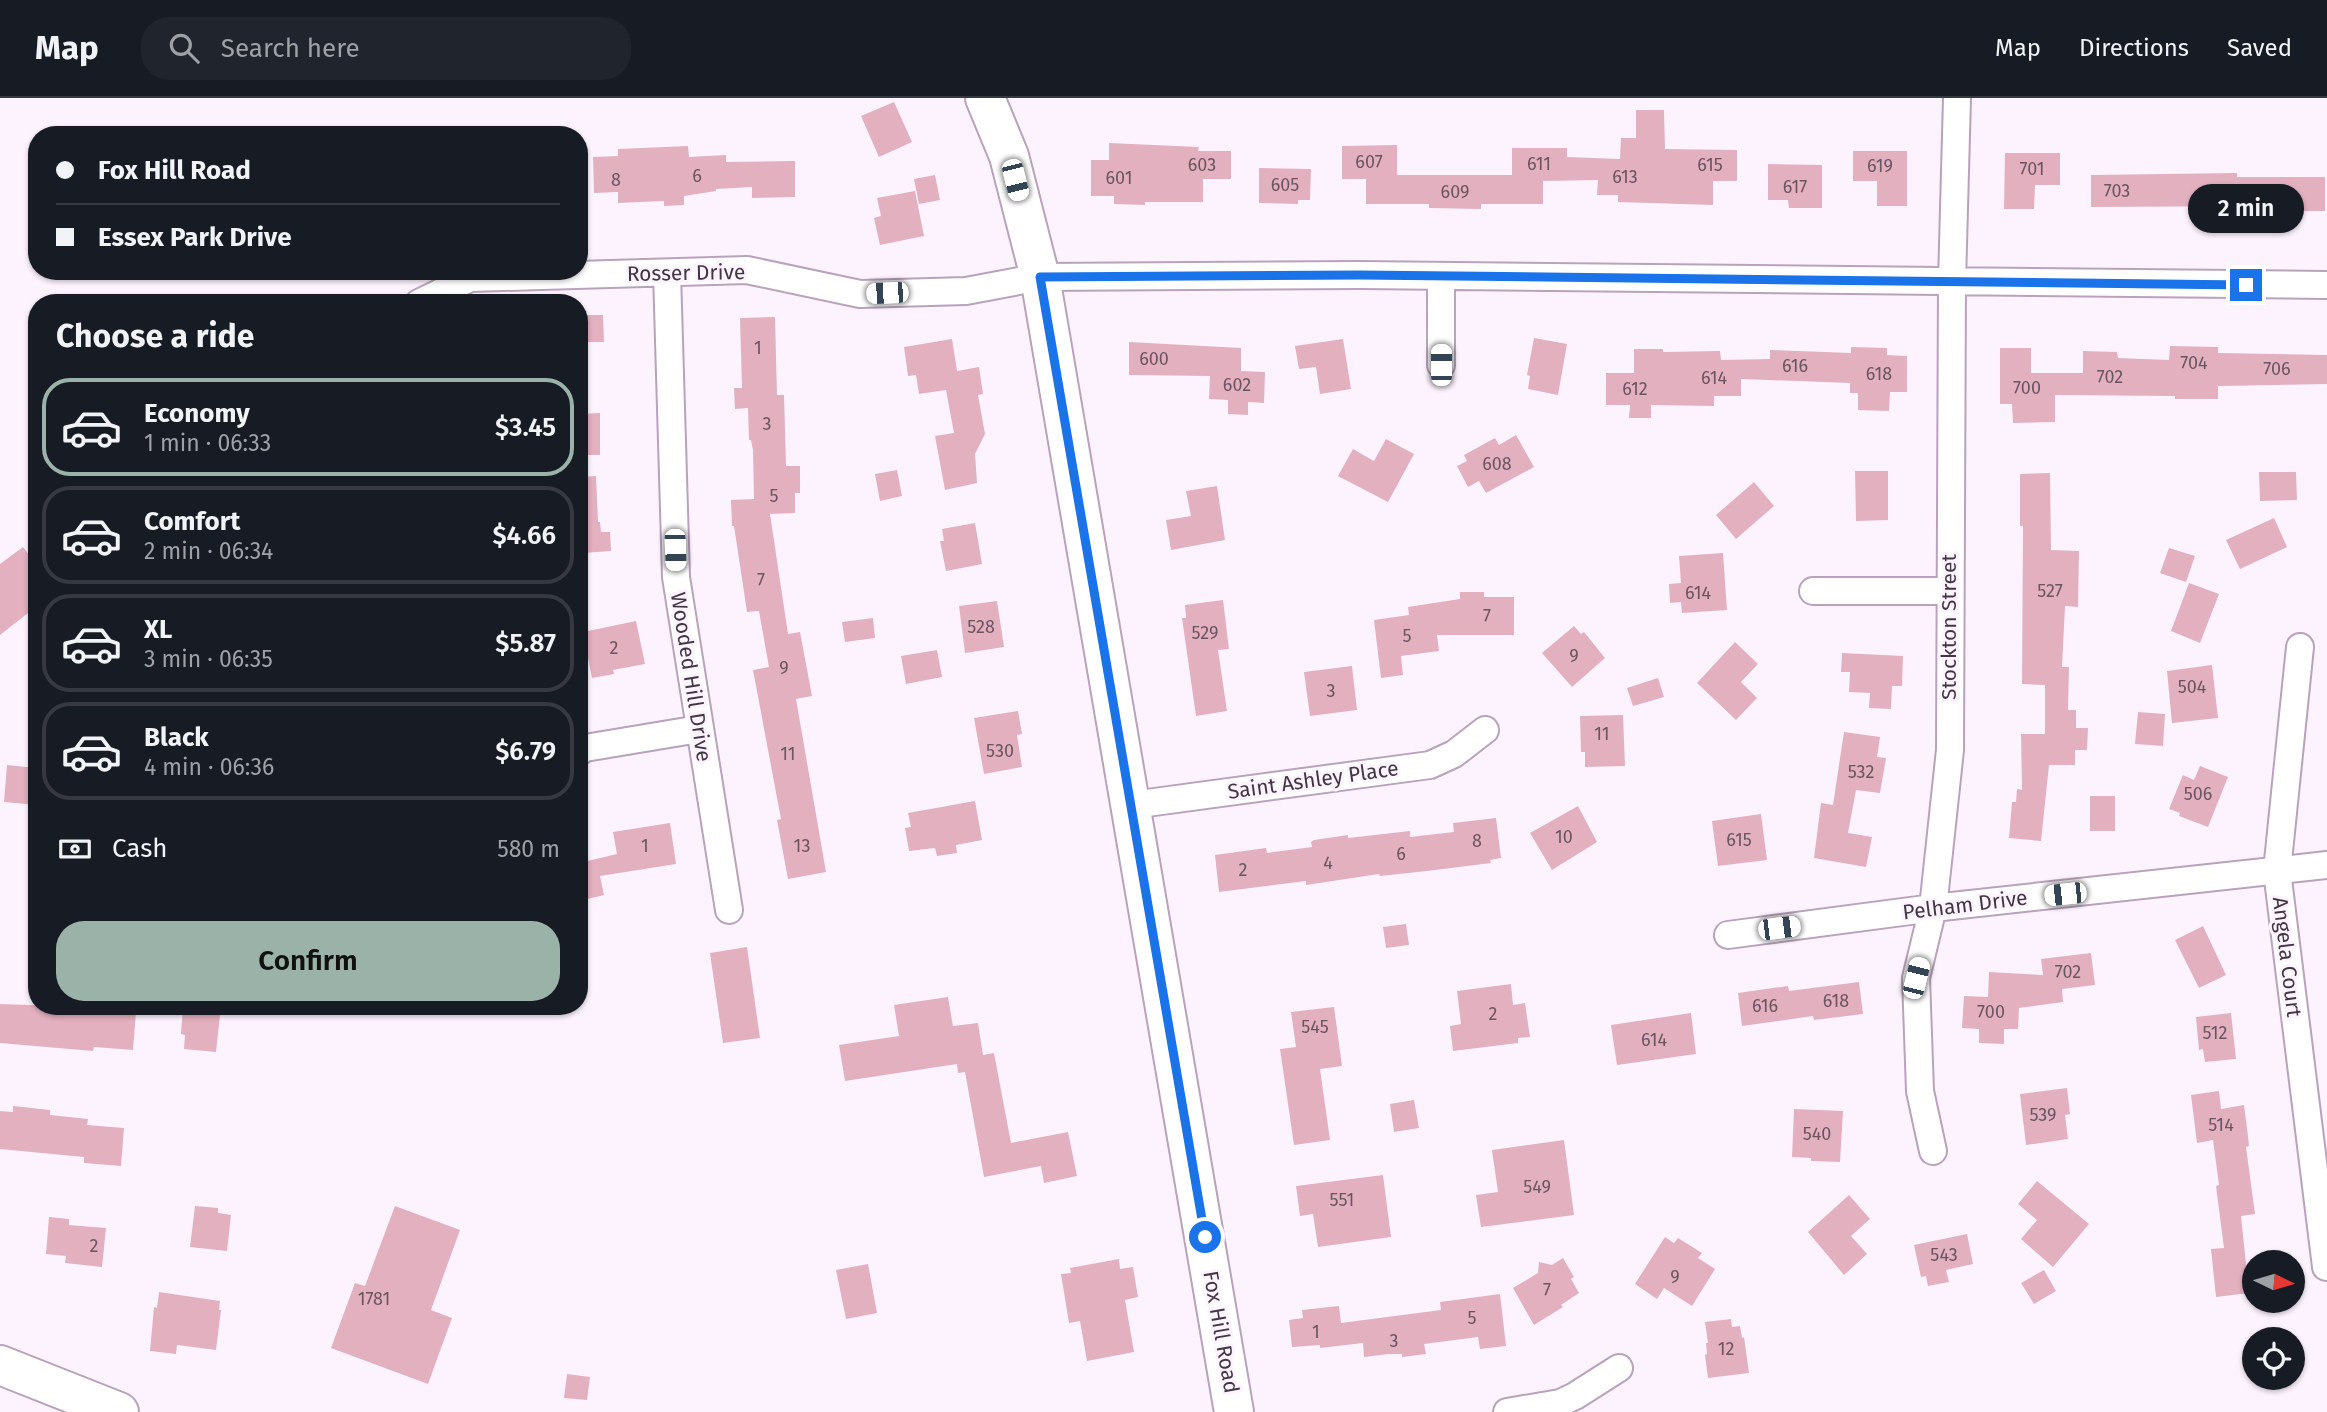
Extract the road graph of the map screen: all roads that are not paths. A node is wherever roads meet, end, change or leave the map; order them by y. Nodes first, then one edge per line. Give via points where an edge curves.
1 (985, 98) edge
2 (1957, 98) edge
3 (667, 273) junction
4 (588, 275) edge
5 (1441, 276) junction
6 (1040, 277) junction
7 (466, 280) edge
8 (1952, 282) junction
9 (2327, 285) edge
10 (437, 294) edge
11 (1441, 365) dead end
12 (1813, 591) dead end
13 (1949, 591) junction
14 (2300, 647) dead end
15 (699, 729) junction
16 (1485, 730) dead end
17 (588, 748) edge
18 (1132, 805) junction
19 (2327, 865) edge
20 (2277, 871) junction
21 (1933, 908) junction
22 (729, 910) dead end
23 (1728, 935) dead end
24 (1933, 1151) dead end
25 (2326, 1267) edge
26 (0, 1365) edge
27 (1619, 1368) dead end
28 (120, 1412) edge
29 (1234, 1412) edge
30 (1507, 1412) edge

1 - 6 main road, Fox Hill Road via 1009,156
2 - 8 street, Stockton Street
3 - 4 street, Rosser Drive
3 - 6 street, Rosser Drive via 747,270 860,294 966,291
3 - 15 street, Wooded Hill Drive via 676,577
5 - 6 street, Rosser Drive
5 - 8 street, Rosser Drive
5 - 11 street
6 - 18 main road, Fox Hill Road
7 - 10 street, Rosser Drive
8 - 9 street, Rosser Drive
8 - 13 street, Stockton Street
12 - 13 street
13 - 21 street, Stockton Street via 1950,750
14 - 20 street, Angela Court
15 - 17 street
15 - 22 street, Wooded Hill Drive
16 - 18 street, Saint Ashley Place via 1454,754 1430,765
18 - 29 main road, Fox Hill Road
19 - 20 street, Pelham Drive
20 - 21 street, Pelham Drive
20 - 25 street, Angela Court
21 - 23 street, Pelham Drive
21 - 24 street, Stockton Street via 1916,978 1920,1091
26 - 28 main road
27 - 30 street via 1560,1403

